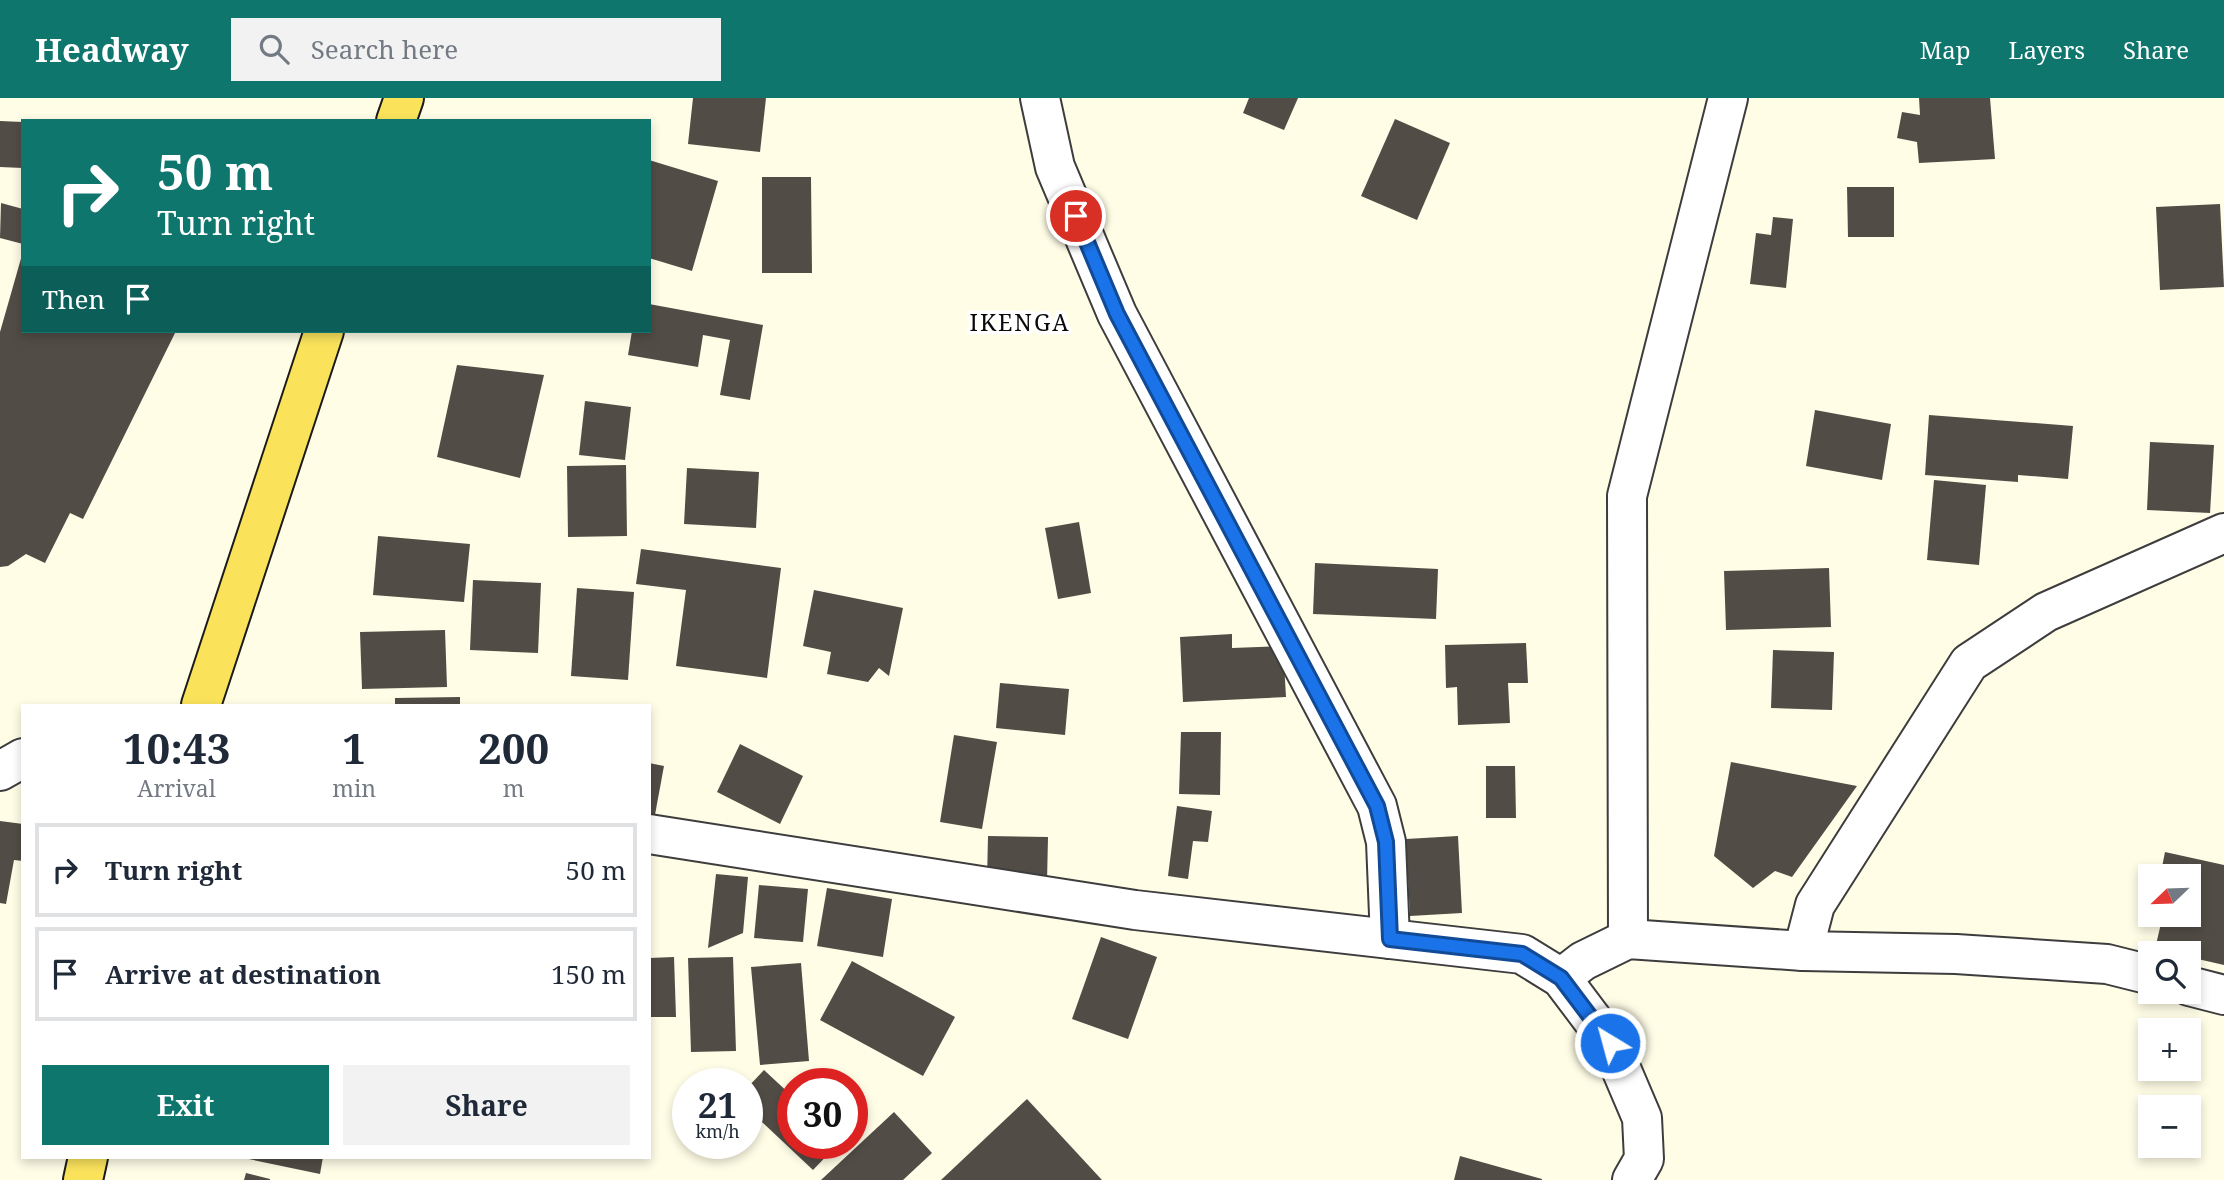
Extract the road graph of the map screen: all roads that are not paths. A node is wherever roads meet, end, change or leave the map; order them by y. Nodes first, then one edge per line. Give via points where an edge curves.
1 (404, 98) edge
2 (1040, 98) edge
3 (1728, 98) edge
4 (397, 119) edge
5 (323, 333) edge
6 (2224, 533) edge
7 (201, 704) edge
8 (0, 743) edge
9 (21, 750) edge
10 (21, 759) edge
11 (0, 771) edge
12 (651, 834) edge
13 (1390, 939) junction
14 (1628, 939) junction
15 (1802, 951) junction
16 (2138, 972) edge
17 (1561, 978) junction
18 (2201, 989) edge
19 (2224, 995) edge
20 (88, 1159) edge
21 (1647, 1173) edge
22 (83, 1180) edge

1 - 4 main road
2 - 13 street via 1055,167 1117,314 1377,806 1386,842
3 - 14 street via 1627,496
5 - 7 main road
6 - 15 street via 2046,612 1969,663 1815,905
8 - 9 street
10 - 11 street
12 - 13 street via 1135,909
13 - 17 street via 1522,954
14 - 15 street
14 - 17 street via 1583,961
15 - 16 street via 1956,954 2107,964
17 - 21 street via 1610,1043 1642,1118
18 - 19 street
20 - 22 main road

